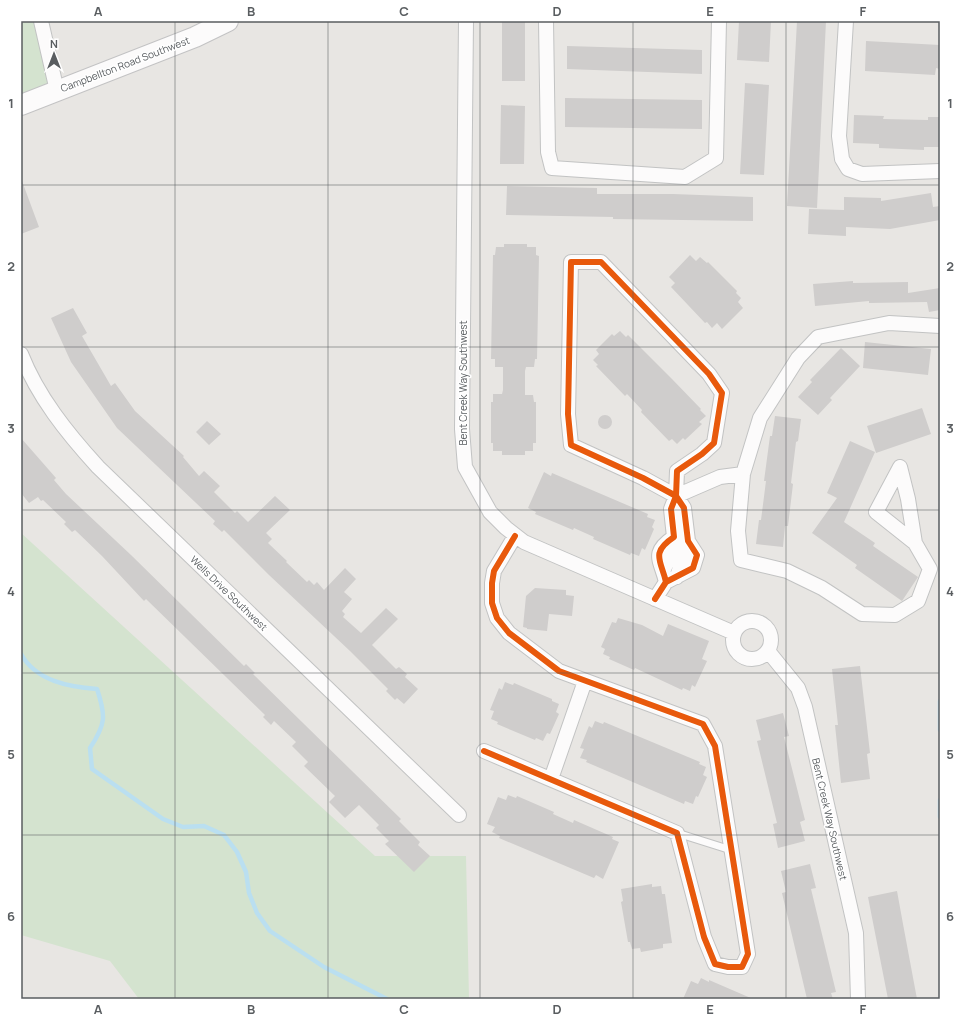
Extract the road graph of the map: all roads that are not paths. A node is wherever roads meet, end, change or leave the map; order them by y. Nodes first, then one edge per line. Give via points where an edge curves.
1 (41, 21) edge
2 (228, 21) edge
3 (466, 21) edge
4 (546, 21) edge
5 (719, 21) edge
6 (846, 21) edge
7 (57, 91) junction
8 (21, 105) edge
9 (940, 171) edge
10 (940, 326) edge
11 (21, 354) edge
12 (743, 474) junction
13 (676, 496) junction
14 (515, 536) junction
15 (683, 538) junction
16 (915, 543) junction
17 (669, 577) junction
18 (655, 599) junction
19 (734, 633) junction
20 (768, 651) junction
21 (585, 681) junction
22 (484, 751) dead end
23 (550, 779) junction
24 (459, 815) dead end
25 (677, 833) junction
26 (731, 850) junction
27 (858, 999) edge

1 - 7 street
2 - 7 main road, Campbellton Road Southwest via 195,37
3 - 14 street, Bent Creek Way Southwest via 462,430 465,467 490,512
4 - 5 street via 548,152 552,168 685,177 716,158
6 - 9 street via 839,136 842,159 848,169 862,174
7 - 8 main road, Campbellton Road Southwest
10 - 12 street via 889,323 818,337 798,358 760,418
11 - 24 street, Wells Drive Southwest via 42,396 65,430 98,467
12 - 13 street via 720,476
12 - 16 street via 738,531 741,560 787,571 822,588 862,614 895,615 918,601 930,569
13 - 13 street via 677,470 714,443 722,393 709,374 601,262 571,262 568,414 571,445
13 - 15 street via 684,508
14 - 18 street, Bent Creek Way Southwest
14 - 21 street via 494,571 492,603 496,618 509,633 536,655 559,671
15 - 17 street via 672,552
15 - 17 street via 697,555 693,568
16 - 16 street via 876,512 900,467 908,499
17 - 18 street
18 - 19 street, Bent Creek Way Southwest
19 - 20 street via 733,646 738,654 747,659 756,659
19 - 20 street via 747,621 760,623 770,634 771,644
20 - 27 street, Bent Creek Way Southwest via 798,688 805,707 856,933
21 - 23 street
21 - 26 street via 703,724 714,746
22 - 23 street
23 - 25 street
25 - 26 lane
25 - 26 street via 704,937 715,964 742,967 748,954

